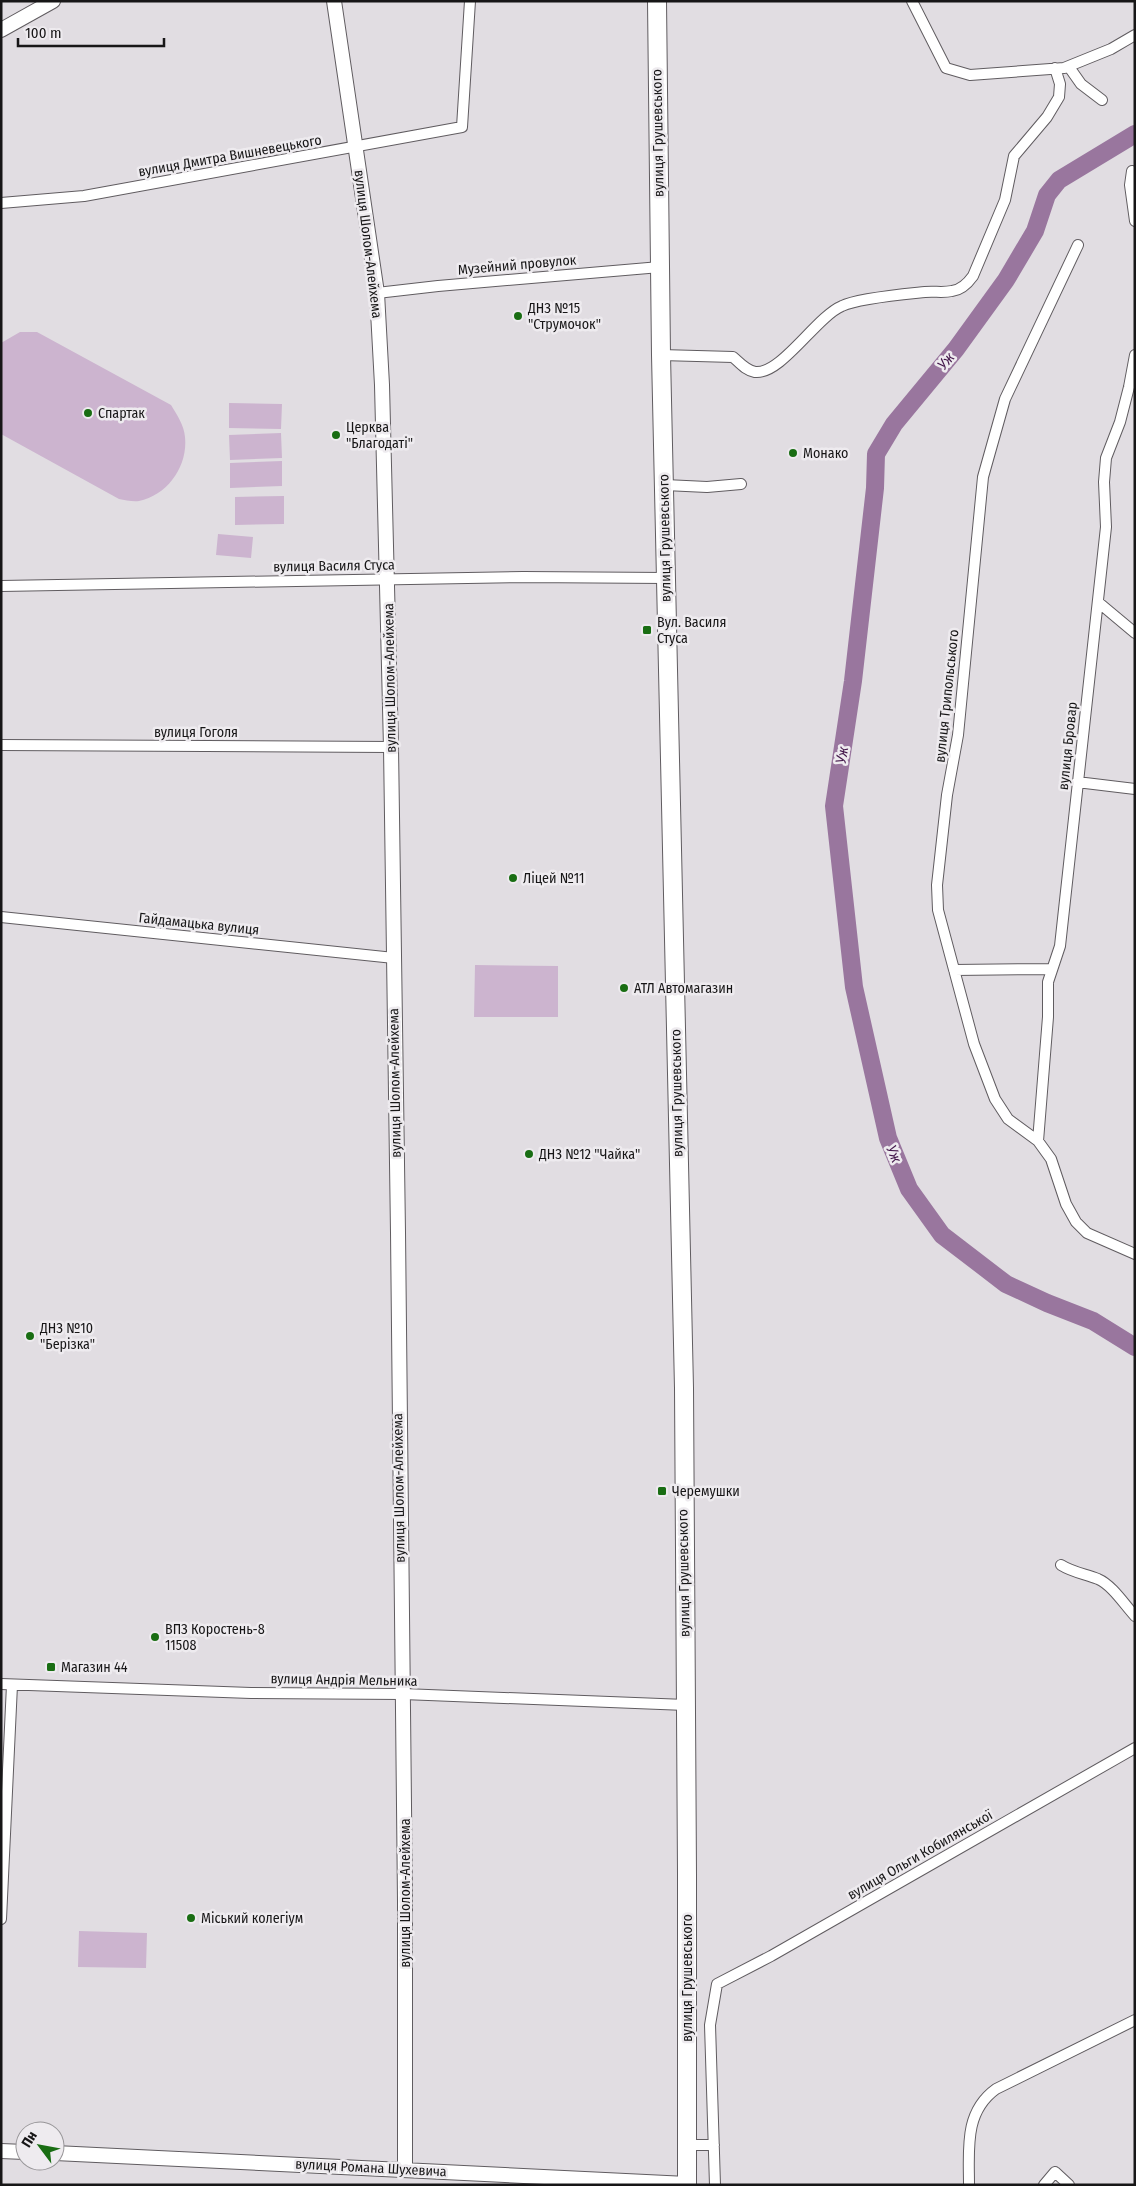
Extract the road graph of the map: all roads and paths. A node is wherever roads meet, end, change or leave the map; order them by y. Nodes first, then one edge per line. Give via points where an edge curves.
1 (53, 1) edge
2 (334, 1) edge
3 (470, 1) edge
4 (657, 1) edge
5 (912, 1) edge
6 (1, 30) edge
7 (1135, 34) edge
8 (1069, 67) junction
9 (1055, 68) junction
10 (1102, 100) dead end
11 (355, 148) junction
12 (1132, 171) dead end
13 (1, 203) edge
14 (1135, 221) edge
15 (1078, 245) dead end
16 (660, 267) junction
17 (376, 293) junction
18 (661, 355) junction
19 (1135, 355) edge
20 (1130, 402) edge
21 (741, 484) dead end
22 (665, 485) junction
23 (666, 578) junction
24 (388, 579) junction
25 (1, 586) edge
26 (1098, 602) junction
27 (1135, 633) edge
28 (1, 745) edge
29 (391, 747) junction
30 (1077, 782) junction
31 (1135, 790) edge
32 (1, 917) edge
33 (394, 958) junction
34 (1052, 969) junction
35 (954, 970) junction
36 (1038, 1142) junction
37 (1135, 1254) edge
38 (1061, 1565) dead end
39 (1135, 1616) edge
40 (1, 1684) edge
41 (12, 1684) junction
42 (403, 1694) junction
43 (686, 1705) junction
44 (1135, 1748) edge
45 (1, 1919) edge
46 (1135, 2020) edge
47 (714, 2145) junction
48 (688, 2146) junction
49 (1, 2151) edge
50 (15, 2152) edge
51 (65, 2153) edge
52 (405, 2169) junction
53 (687, 2184) edge
54 (715, 2185) edge
55 (969, 2185) edge
56 (1044, 2185) edge
57 (1069, 2185) edge

1 - 6 street
2 - 11 street, вулиця Шолом-Алейхема
3 - 11 street, вулиця Дмитра Вишневецького via 462,127
4 - 16 highway, вулиця Грушевського
5 - 9 street via 946,68 970,75
7 - 8 street via 1111,49
8 - 9 street
8 - 10 street via 1081,84
9 - 18 street via 1060,84 1057,102 1014,156 1005,200 973,276 965,285 953,291 843,305 778,364 760,371 751,371 733,357
11 - 13 street, вулиця Дмитра Вишневецького via 84,196
11 - 17 street, вулиця Шолом-Алейхема
12 - 14 street via 1130,185
15 - 35 street, вулиця Трипольського via 1005,399 983,477 958,735 947,795 938,885 938,910
16 - 17 street, Музейний провулок
16 - 18 highway, вулиця Грушевського
17 - 24 street, вулиця Шолом-Алейхема
18 - 22 highway, вулиця Грушевського
19 - 20 street, вулиця Бровар
20 - 26 street, вулиця Бровар via 1106,458 1106,527
21 - 22 street via 707,487
22 - 23 highway, вулиця Грушевського
23 - 24 street, вулиця Василя Стуса
23 - 43 highway, вулиця Грушевського via 684,1388
24 - 25 street, вулиця Василя Стуса
24 - 29 street, вулиця Шолом-Алейхема
26 - 27 street
26 - 30 street, вулиця Бровар
28 - 29 street, вулиця Гоголя
29 - 33 street, вулиця Шолом-Алейхема
30 - 31 street
30 - 34 street, вулиця Бровар via 1060,946
32 - 33 street, Гайдамацька вулиця
33 - 42 street, вулиця Шолом-Алейхема
34 - 35 street
34 - 36 street, вулиця Бровар via 1048,982
35 - 36 street, вулиця Трипольського via 974,1044 994,1099 1008,1119
36 - 37 street, вулиця Трипольського via 1051,1159 1066,1204 1076,1222 1087,1233
38 - 39 street via 1099,1580
40 - 41 street, вулиця Андрія Мельника
41 - 42 street, вулиця Андрія Мельника via 252,1693
41 - 45 street
42 - 43 street, вулиця Андрія Мельника
42 - 52 street, вулиця Шолом-Алейхема
43 - 48 highway, вулиця Грушевського
44 - 47 street, вулиця Ольги Кобилянської via 717,1984 710,2025
46 - 55 street via 987,2096 972,2123
47 - 48 street
47 - 54 street
48 - 53 highway, вулиця Грушевського
49 - 50 street
51 - 52 street, вулиця Романа Шухевича
52 - 53 street, вулиця Романа Шухевича
56 - 57 street via 1055,2172

